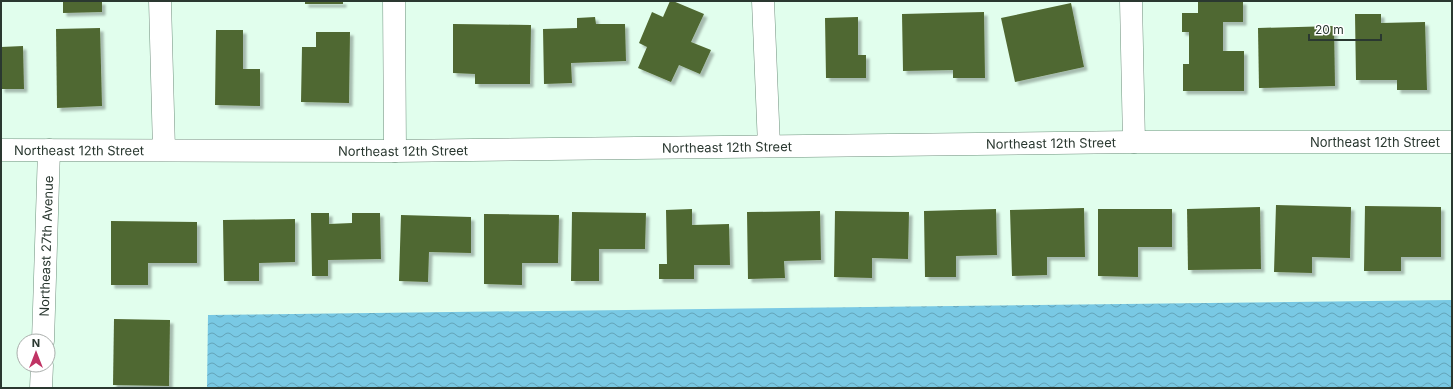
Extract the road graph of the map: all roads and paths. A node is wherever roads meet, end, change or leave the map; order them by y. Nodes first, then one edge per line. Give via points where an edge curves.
1 (160, 1) edge
2 (394, 1) edge
3 (763, 1) edge
4 (1131, 1) edge
5 (1134, 142) junction
6 (1452, 142) edge
7 (769, 146) junction
8 (1, 150) edge
9 (49, 150) junction
10 (164, 150) junction
11 (395, 151) junction
12 (43, 333) edge
13 (42, 373) edge
14 (41, 388) edge

1 - 10 street
2 - 11 street
3 - 7 street
4 - 5 street
5 - 6 street, Northeast 12th Street
5 - 7 street, Northeast 12th Street
7 - 11 street, Northeast 12th Street
8 - 9 street, Northeast 12th Street
9 - 10 street, Northeast 12th Street
9 - 12 street, Northeast 27th Avenue
10 - 11 street, Northeast 12th Street
13 - 14 street

